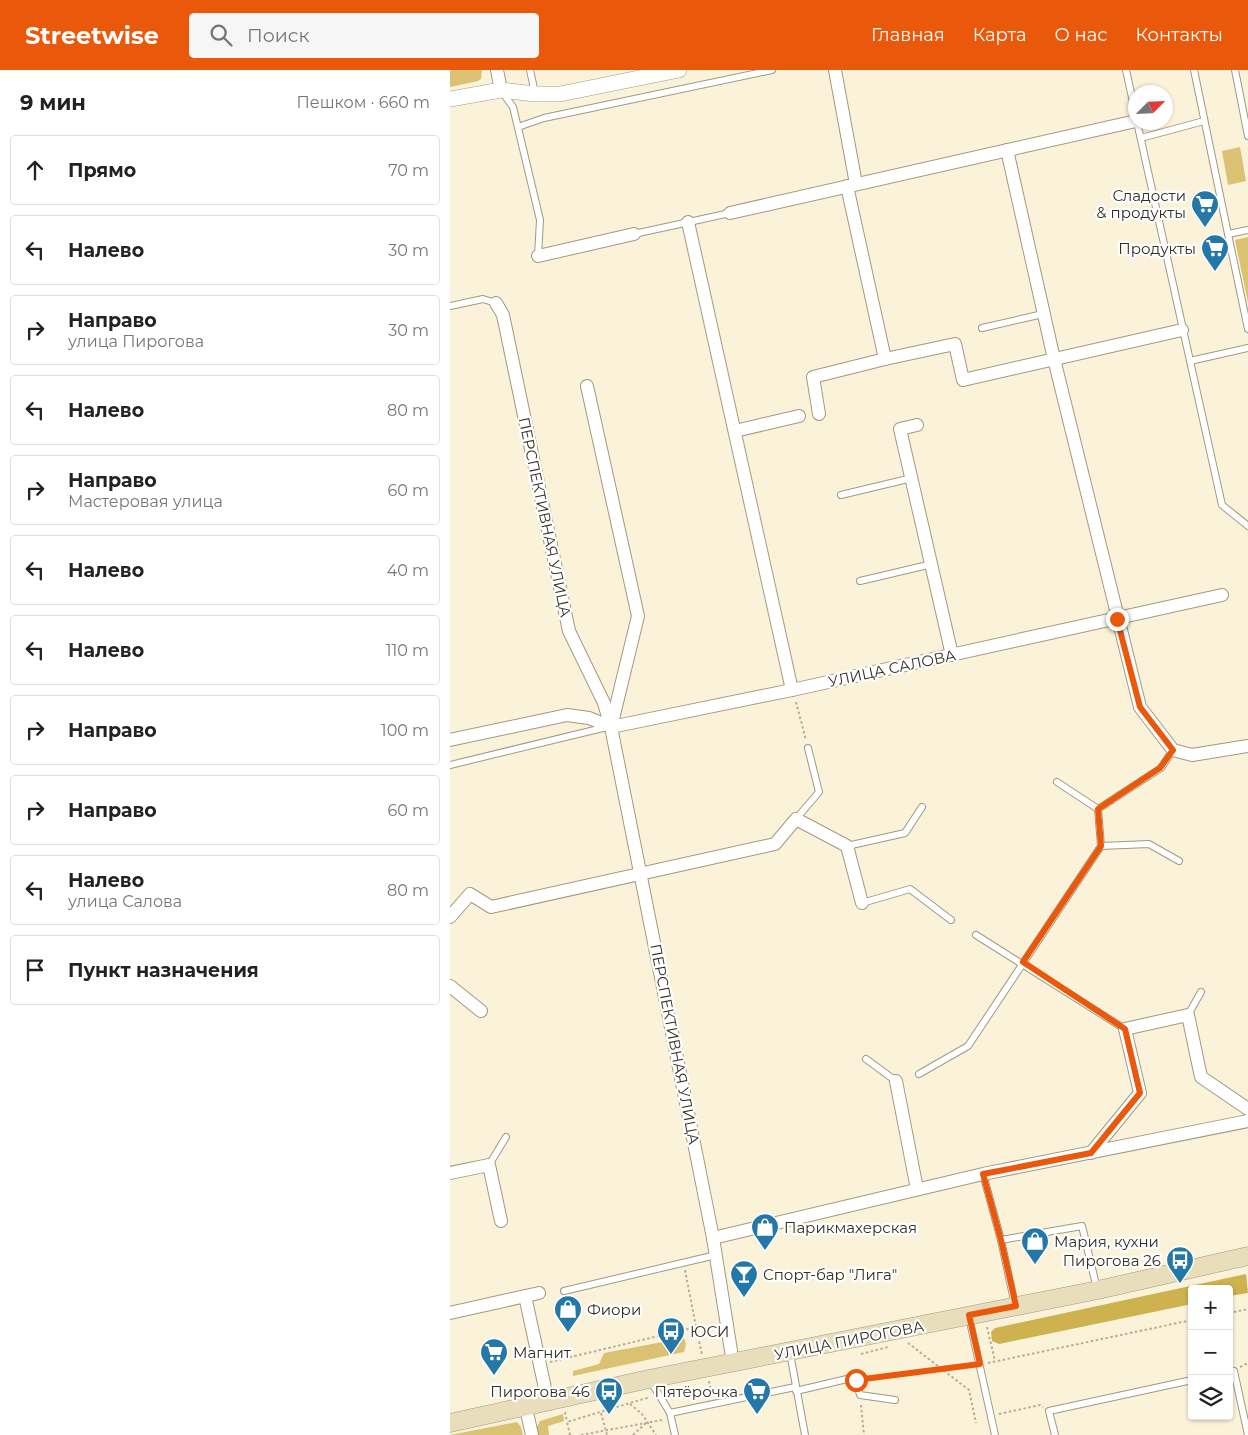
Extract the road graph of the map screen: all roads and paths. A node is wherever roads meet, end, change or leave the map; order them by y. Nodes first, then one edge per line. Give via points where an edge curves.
1 (497, 70) edge
2 (530, 70) edge
3 (679, 70) edge
4 (772, 70) edge
5 (835, 70) edge
6 (1126, 70) edge
7 (1194, 70) edge
8 (1235, 70) edge
9 (1129, 85) edge
10 (500, 90) junction
11 (535, 94) junction
12 (450, 99) edge
13 (1204, 121) junction
14 (1128, 124) edge
15 (518, 127) junction
16 (1138, 130) edge
17 (1248, 136) edge
18 (1141, 138) junction
19 (1007, 150) junction
20 (851, 185) junction
21 (730, 212) joint
22 (688, 222) junction
23 (1248, 230) edge
24 (634, 234) joint
25 (1228, 234) junction
26 (538, 256) joint
27 (496, 303) joint
28 (450, 306) edge
29 (1044, 314) junction
30 (982, 328) dead end
31 (1182, 330) junction
32 (1248, 330) edge
33 (1248, 348) edge
34 (885, 359) junction
35 (1054, 359) junction
36 (1190, 361) junction
37 (587, 386) dead end
38 (819, 414) dead end
39 (799, 416) dead end
40 (917, 425) dead end
41 (735, 431) junction
42 (912, 478) junction
43 (841, 495) dead end
44 (1248, 526) edge
45 (932, 564) junction
46 (860, 581) dead end
47 (1222, 595) dead end
48 (1117, 619) junction
49 (952, 655) junction
50 (792, 690) junction
51 (611, 727) junction
52 (450, 738) edge
53 (1248, 746) edge
54 (808, 748) joint
55 (1173, 750) junction
56 (450, 765) edge
57 (1057, 782) dead end
58 (922, 807) dead end
59 (1098, 809) junction
60 (796, 819) junction
61 (847, 846) junction
62 (1101, 846) junction
63 (1179, 861) dead end
64 (641, 874) junction
65 (862, 903) joint
66 (450, 917) edge
67 (950, 920) dead end
68 (976, 935) dead end
69 (1023, 962) junction
70 (450, 986) edge
71 (1201, 992) dead end
72 (481, 1011) dead end
73 (1188, 1015) junction
74 (1125, 1029) junction
75 (866, 1059) dead end
76 (919, 1074) dead end
77 (896, 1081) joint
78 (1248, 1109) edge
79 (1248, 1121) edge
80 (506, 1137) dead end
81 (1091, 1153) junction
82 (489, 1165) junction
83 (450, 1173) edge
84 (983, 1174) junction
85 (916, 1190) junction
86 (501, 1221) dead end
87 (713, 1238) junction
88 (1001, 1240) junction
89 (716, 1255) junction
90 (1248, 1256) edge
91 (684, 1263) junction
92 (1098, 1290) junction
93 (564, 1291) dead end
94 (539, 1294) dead end
95 (525, 1296) junction
96 (1016, 1306) junction
97 (1248, 1309) edge
98 (1233, 1311) edge
99 (450, 1313) edge
100 (976, 1314) junction
101 (1188, 1321) edge
102 (696, 1327) junction
103 (900, 1345) dead end
104 (890, 1347) dead end
105 (789, 1352) junction
106 (862, 1354) dead end
107 (995, 1361) junction
108 (733, 1363) junction
109 (541, 1364) junction
110 (980, 1364) junction
111 (706, 1368) junction
112 (941, 1369) junction
113 (1233, 1371) edge
114 (649, 1379) junction
115 (856, 1380) junction
116 (1188, 1381) edge
117 (796, 1389) junction
118 (658, 1394) junction
119 (860, 1395) junction
120 (895, 1400) dead end
121 (548, 1402) junction
122 (630, 1404) junction
123 (714, 1404) junction
124 (526, 1408) junction
125 (1049, 1411) junction
126 (601, 1413) junction
127 (671, 1416) junction
128 (991, 1416) junction
129 (450, 1423) edge
130 (646, 1423) junction
131 (976, 1423) dead end
132 (606, 1429) junction
133 (532, 1435) edge
134 (570, 1435) edge
135 (581, 1435) edge
136 (607, 1435) edge
137 (633, 1435) edge
138 (656, 1435) edge
139 (675, 1435) edge
140 (805, 1435) edge
141 (864, 1435) edge
142 (995, 1435) edge
143 (1055, 1435) edge
144 (1248, 1435) edge

1 - 10 street
2 - 11 lane
3 - 11 street via 624,78 560,94
4 - 15 lane via 544,118
5 - 20 street
6 - 9 lane
7 - 13 lane
8 - 17 lane
10 - 11 street
10 - 12 street
10 - 15 lane via 512,107
13 - 18 lane
13 - 25 lane
14 - 19 street
15 - 26 lane via 540,220
16 - 18 lane
18 - 31 lane
19 - 20 street
19 - 29 street
20 - 21 street
20 - 34 street
21 - 22 lane
22 - 24 lane
22 - 41 street
23 - 25 lane
24 - 26 street
25 - 32 lane
27 - 28 lane via 483,299
27 - 51 street, ПЕРСПЕКТИВНАЯ УЛИЦА via 503,315 569,631 604,703
29 - 30 lane
29 - 35 street
31 - 35 street
31 - 36 lane
33 - 36 lane
34 - 35 street via 955,344 963,380
34 - 38 street via 813,377
35 - 48 street
36 - 44 lane via 1222,505
37 - 51 street, ПЕРСПЕКТИВНАЯ УЛИЦА via 638,616
39 - 41 street
40 - 42 street via 900,429
41 - 50 street
42 - 43 lane
42 - 45 street
45 - 46 lane
45 - 49 street
47 - 48 street, УЛИЦА САЛОВА
48 - 49 street, УЛИЦА САЛОВА
48 - 55 street via 1140,707
49 - 50 street, УЛИЦА САЛОВА
50 - 51 street, УЛИЦА САЛОВА
50 - 54 path
51 - 52 street via 589,718 567,715
51 - 56 lane
51 - 64 street, ПЕРСПЕКТИВНАЯ УЛИЦА
53 - 55 street via 1192,755
54 - 60 lane via 819,792
55 - 59 lane via 1160,768
57 - 59 lane
58 - 61 lane via 905,833
59 - 62 lane
60 - 61 street
60 - 64 street via 775,844
61 - 65 street
62 - 63 lane via 1150,844
62 - 69 lane
64 - 66 street via 491,907 470,894
64 - 87 street, ПЕРСПЕКТИВНАЯ УЛИЦА
65 - 67 lane via 910,890
68 - 69 lane
69 - 74 lane
69 - 76 lane via 968,1046
70 - 72 street
71 - 73 lane
73 - 74 street
73 - 78 street via 1201,1077
74 - 81 street via 1140,1093
75 - 77 lane
77 - 85 street
79 - 81 street
80 - 82 lane
81 - 84 street
82 - 83 street
82 - 86 street
84 - 85 street
84 - 88 lane
85 - 87 street
87 - 89 street, ПЕРСПЕКТИВНАЯ УЛИЦА
88 - 92 lane via 1082,1226
88 - 96 lane
89 - 91 lane
89 - 108 street, ПЕРСПЕКТИВНАЯ УЛИЦА
90 - 92 main road, УЛИЦА ПИРОГОВА
91 - 93 lane
91 - 102 path
92 - 96 main road, УЛИЦА ПИРОГОВА
94 - 95 street
95 - 99 street
95 - 109 street
96 - 100 main road, УЛИЦА ПИРОГОВА
97 - 98 path
100 - 105 main road, УЛИЦА ПИРОГОВА
100 - 107 path
100 - 110 lane
101 - 107 path
102 - 109 path
102 - 111 path
103 - 112 path via 909,1343
104 - 106 path
105 - 108 main road, УЛИЦА ПИРОГОВА
105 - 117 lane
107 - 110 path
108 - 111 main road, УЛИЦА ПИРОГОВА
109 - 121 street
110 - 112 path
110 - 128 lane
111 - 114 main road, УЛИЦА ПИРОГОВА
111 - 123 path
112 - 115 path
112 - 131 path via 969,1390
113 - 144 lane
114 - 118 lane
114 - 121 main road, УЛИЦА ПИРОГОВА
115 - 117 lane
115 - 119 lane
116 - 125 lane
117 - 123 lane
117 - 140 lane
118 - 122 path
118 - 127 lane
119 - 120 lane
119 - 141 path
121 - 124 main road, УЛИЦА ПИРОГОВА
122 - 126 path
122 - 130 path via 642,1414
123 - 127 lane
124 - 129 main road, УЛИЦА ПИРОГОВА
124 - 133 street
125 - 128 path via 1040,1406
125 - 143 lane
126 - 132 path
126 - 134 path via 567,1422
127 - 130 path
127 - 139 lane
128 - 142 lane
130 - 132 path
130 - 137 path
130 - 138 path
132 - 135 path
132 - 136 path

